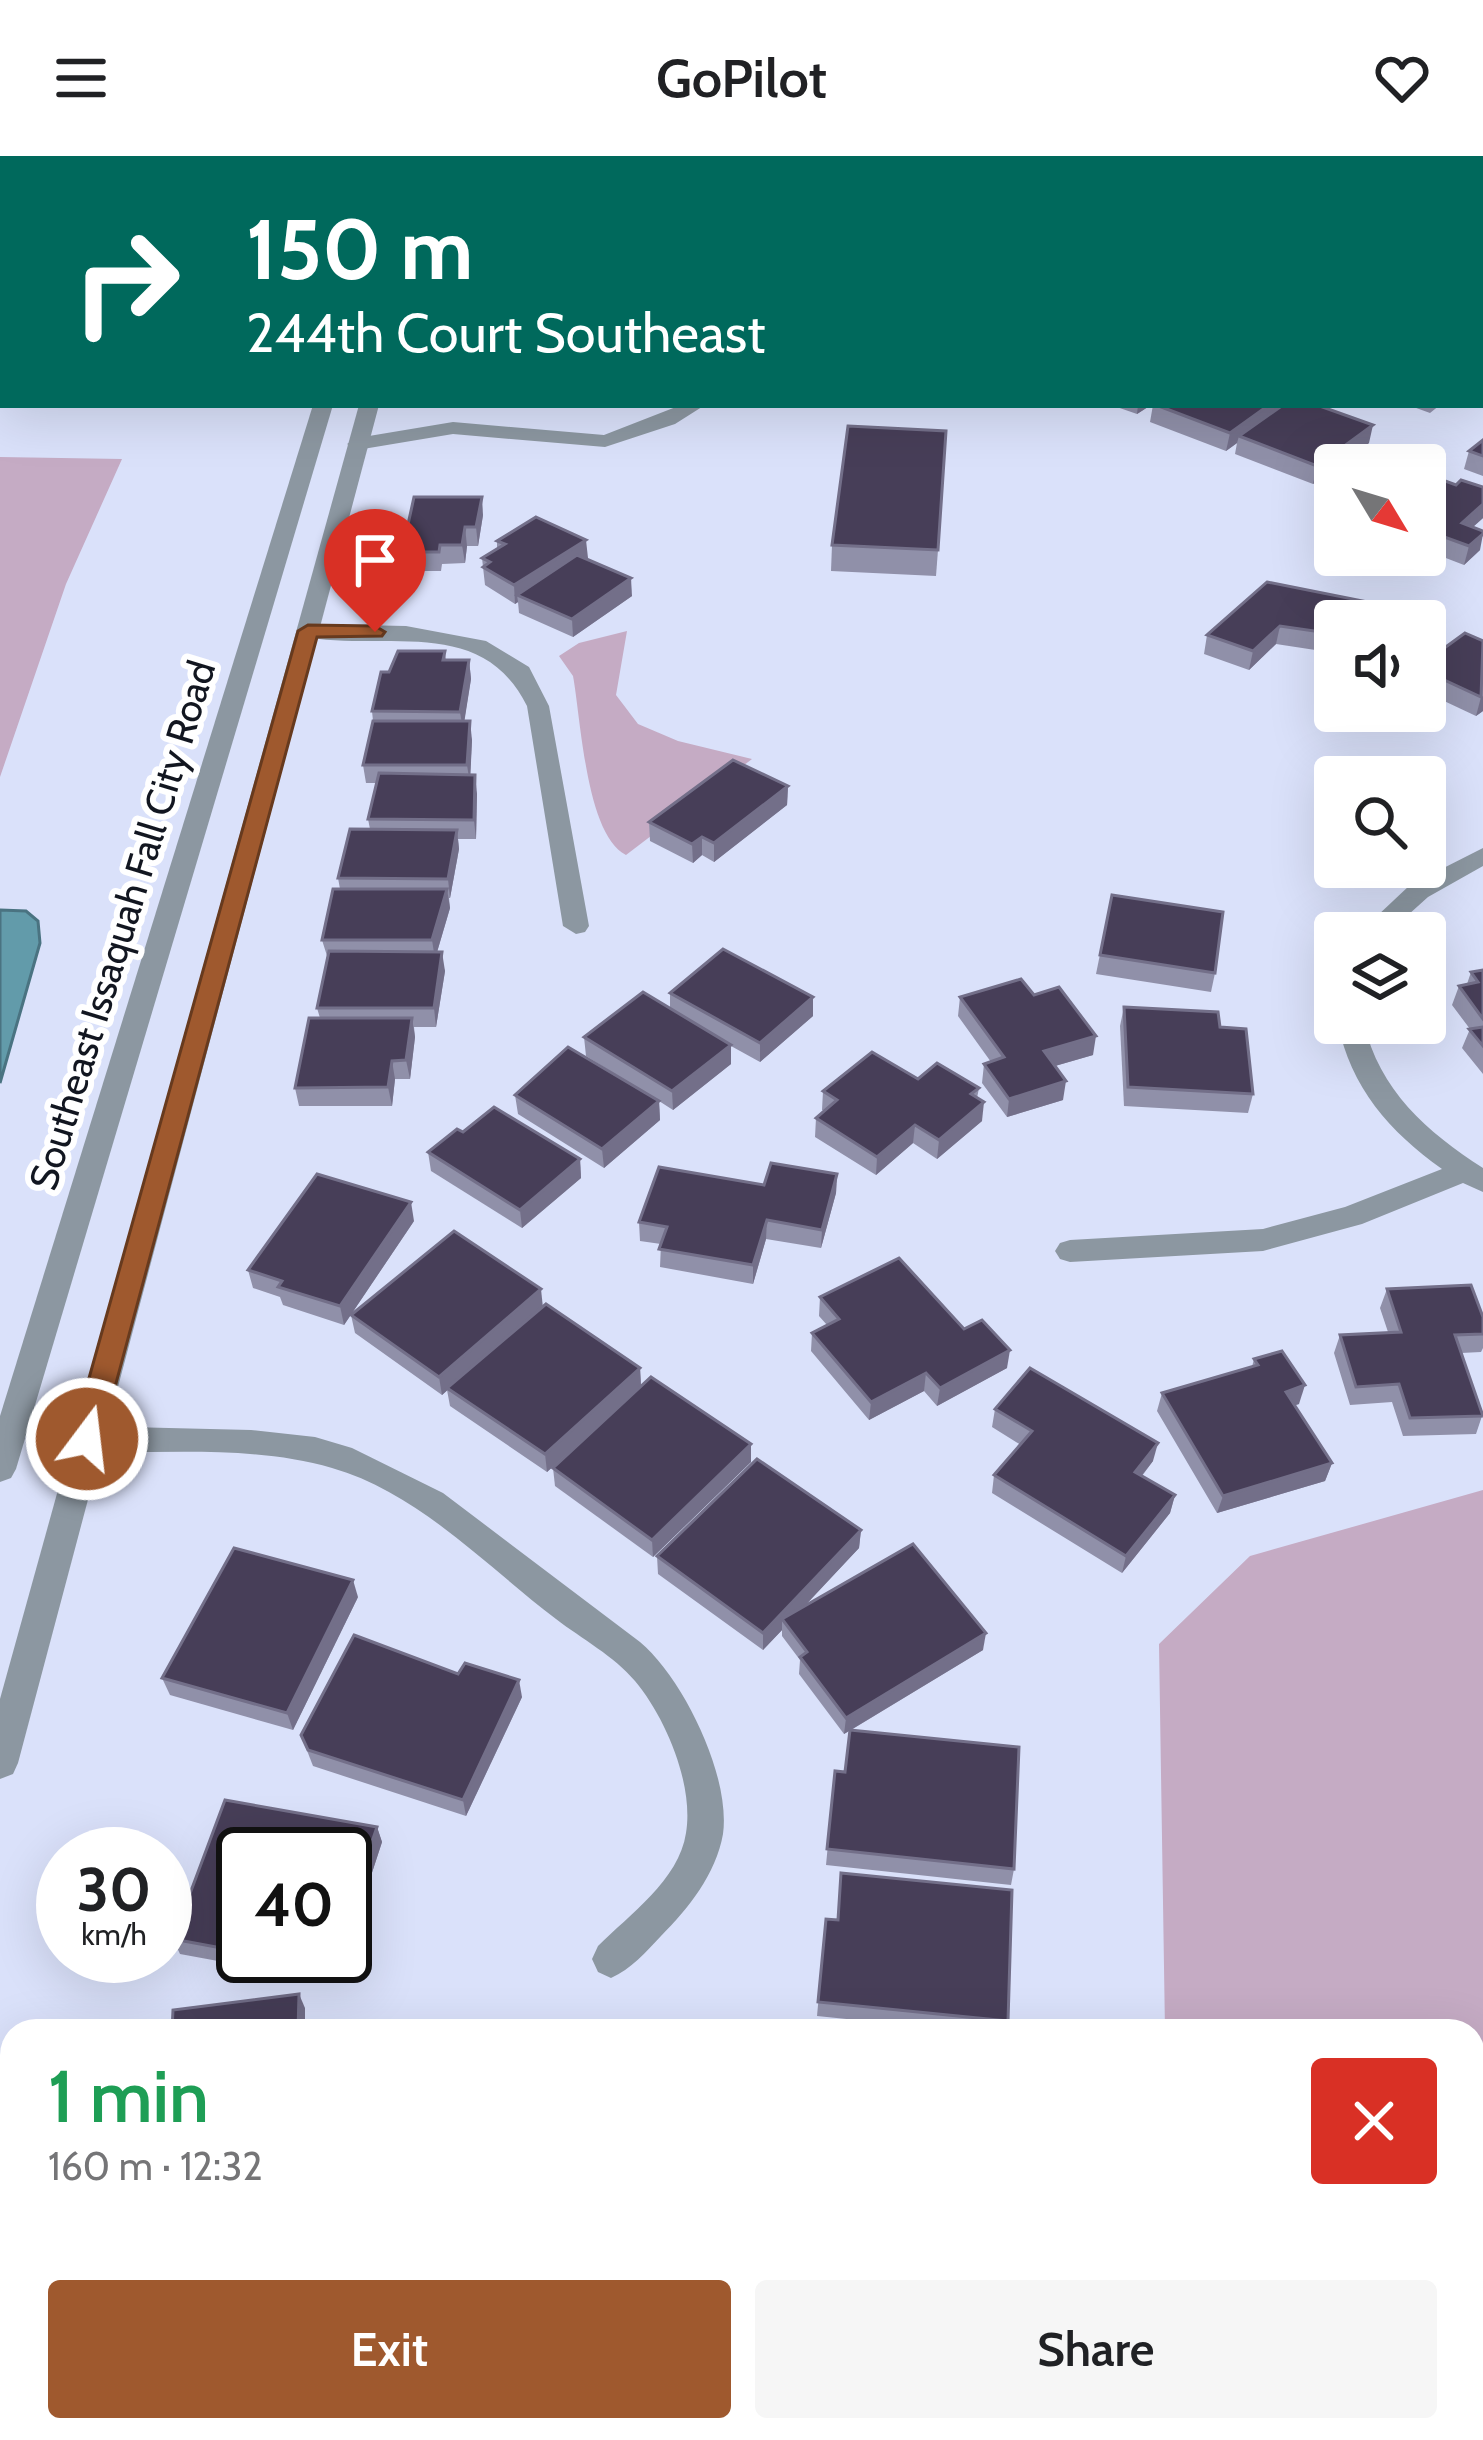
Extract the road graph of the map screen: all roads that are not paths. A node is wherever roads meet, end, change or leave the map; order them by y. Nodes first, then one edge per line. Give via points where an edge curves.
1 (321, 408) edge
2 (368, 408) edge
3 (690, 408) edge
4 (357, 444) junction
5 (308, 631) junction
6 (1483, 856) edge
7 (1396, 912) edge
8 (576, 926) dead end
9 (1354, 1044) edge
10 (1474, 1176) edge
11 (1070, 1251) dead end
12 (87, 1439) junction
13 (0, 1469) edge
14 (0, 1763) edge
15 (611, 1959) dead end

1 - 13 street, Southeast Issaquah Fall City Road
2 - 4 street
3 - 4 street via 605,441 453,428
4 - 5 street
5 - 8 street via 406,633 486,647 521,672 538,706
5 - 12 street
6 - 7 street
9 - 10 street via 1369,1080 1406,1125
10 - 11 street via 1264,1240
12 - 14 street
12 - 15 street via 339,1456 442,1512 644,1667 672,1704 698,1775 705,1835 680,1889

